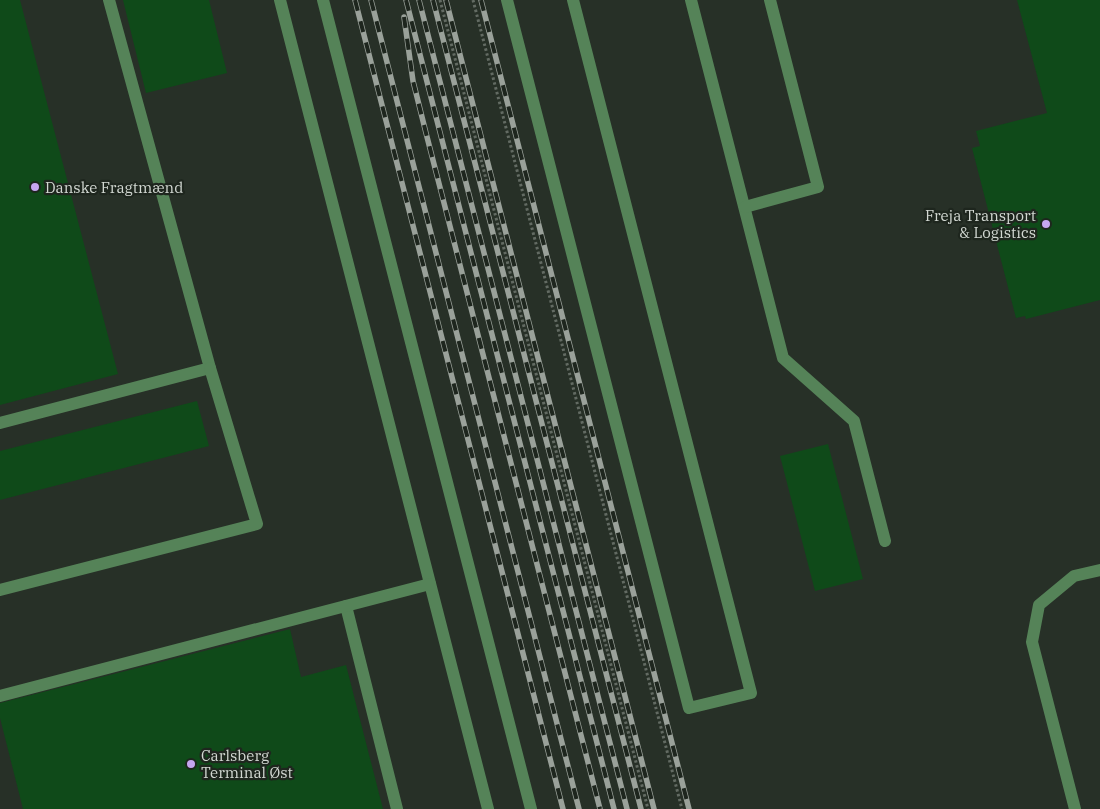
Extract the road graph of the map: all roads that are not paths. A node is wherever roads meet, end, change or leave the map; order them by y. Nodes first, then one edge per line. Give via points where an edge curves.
1 (109, 0) edge
2 (280, 0) edge
3 (323, 0) edge
4 (508, 0) edge
5 (573, 0) edge
6 (691, 0) edge
7 (770, 0) edge
8 (745, 206) junction
9 (210, 368) junction
10 (0, 423) edge
11 (885, 541) dead end
12 (1100, 570) edge
13 (430, 584) junction
14 (0, 590) edge
15 (346, 606) junction
16 (0, 696) edge
17 (397, 809) edge
18 (488, 809) edge
19 (531, 809) edge
20 (1075, 809) edge

1 - 9 lane
2 - 13 lane
3 - 19 lane
4 - 5 lane via 689,708 751,693
6 - 8 lane
7 - 8 lane via 818,187
8 - 11 lane via 783,358 854,421
9 - 10 lane
9 - 14 lane via 257,524
12 - 20 lane via 1074,576 1039,605 1032,642
13 - 15 lane
13 - 18 lane
15 - 16 lane
15 - 17 lane

